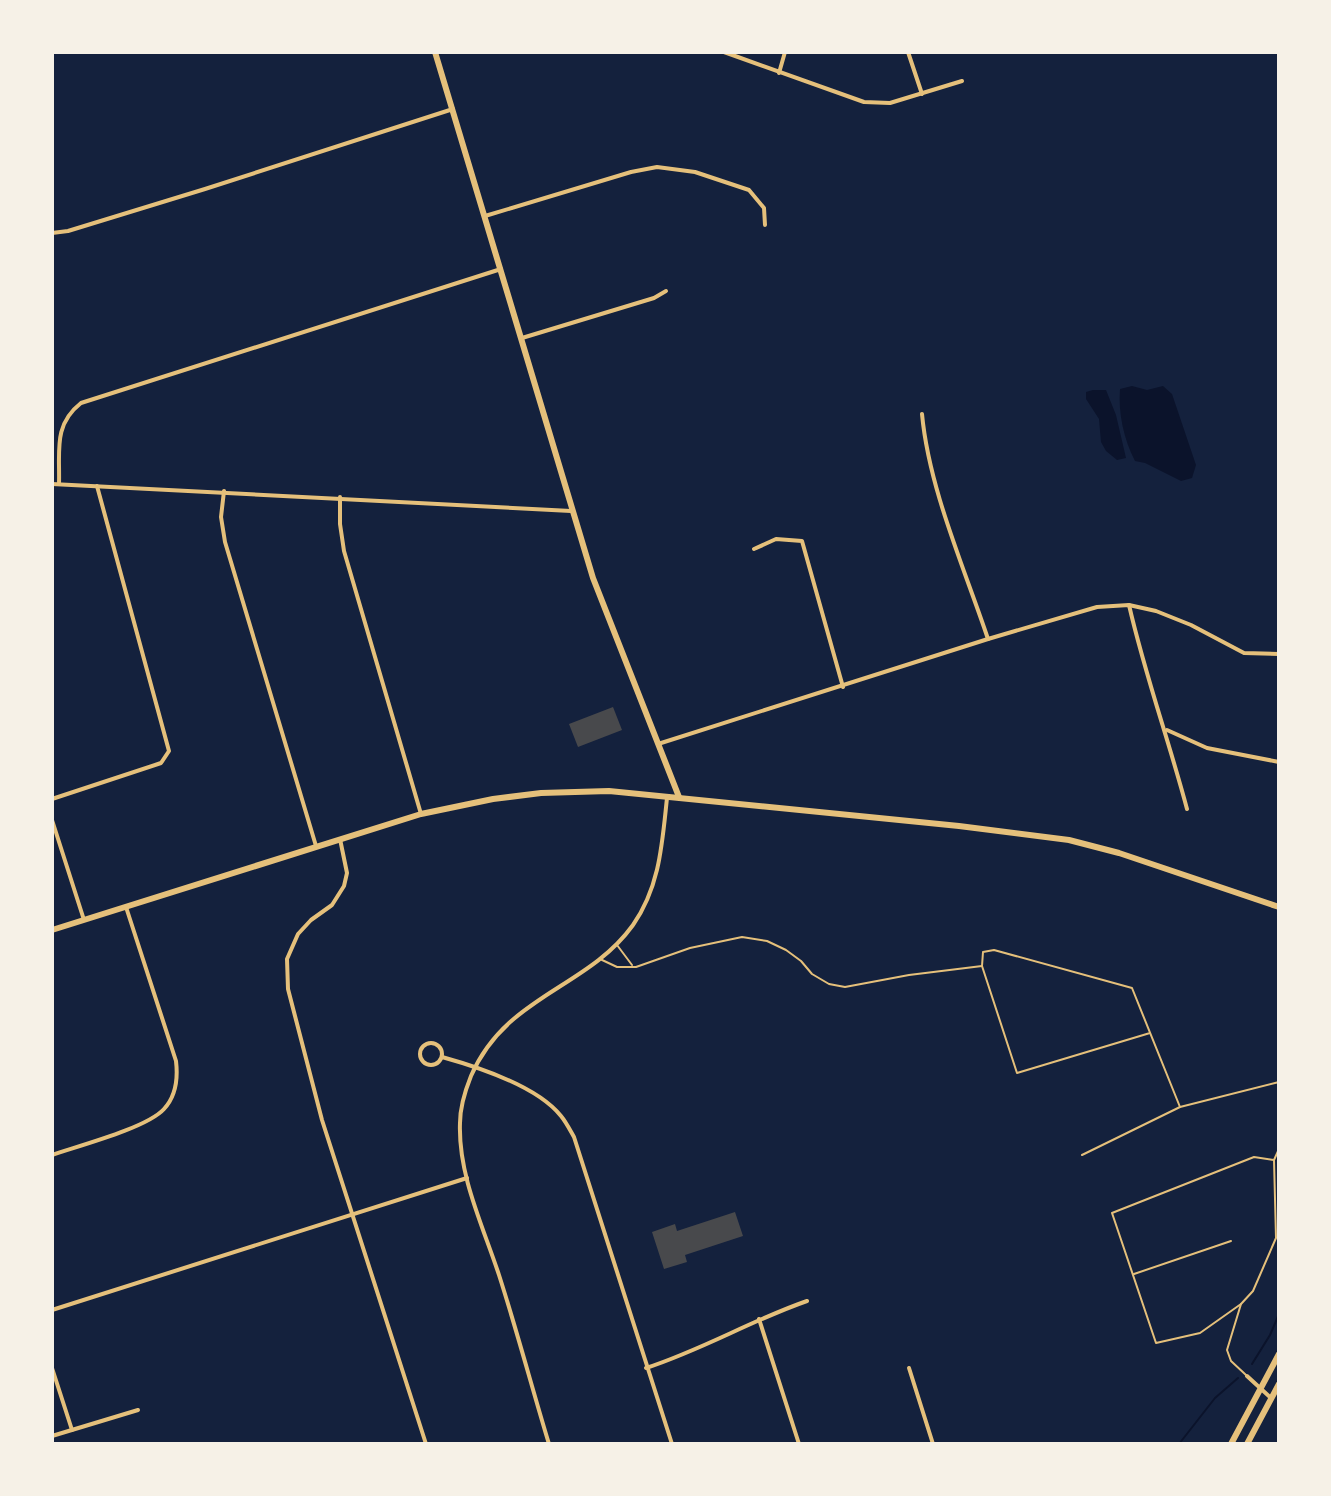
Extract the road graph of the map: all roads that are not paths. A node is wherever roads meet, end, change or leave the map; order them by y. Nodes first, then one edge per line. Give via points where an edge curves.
1 (435, 52) edge
2 (724, 52) edge
3 (785, 52) edge
4 (908, 52) edge
5 (779, 73) junction
6 (962, 81) dead end
7 (922, 94) junction
8 (453, 109) junction
9 (485, 216) junction
10 (765, 225) dead end
11 (52, 233) edge
12 (501, 269) junction
13 (666, 291) dead end
14 (522, 338) junction
15 (922, 414) dead end
16 (52, 484) edge
17 (59, 484) junction
18 (97, 486) junction
19 (224, 491) junction
20 (340, 497) junction
21 (571, 511) junction
22 (754, 549) dead end
23 (1129, 605) junction
24 (988, 639) junction
25 (1279, 654) edge
26 (843, 687) junction
27 (1166, 730) junction
28 (658, 744) junction
29 (1279, 762) edge
30 (668, 796) junction
31 (679, 797) junction
32 (52, 799) edge
33 (1187, 809) dead end
34 (421, 814) junction
35 (52, 820) edge
36 (340, 839) junction
37 (316, 846) junction
38 (126, 907) junction
39 (1279, 907) edge
40 (84, 920) junction
41 (52, 930) edge
42 (616, 945) junction
43 (599, 959) junction
44 (982, 966) junction
45 (635, 967) junction
46 (1150, 1033) junction
47 (442, 1057) junction
48 (475, 1066) junction
49 (1279, 1082) edge
50 (1180, 1107) junction
51 (1279, 1149) edge
52 (52, 1155) edge
53 (1082, 1155) dead end
54 (1274, 1160) junction
55 (467, 1178) junction
56 (354, 1212) junction
57 (1231, 1241) dead end
58 (1132, 1274) junction
59 (807, 1301) dead end
60 (1241, 1304) junction
61 (52, 1310) edge
62 (759, 1319) junction
63 (1279, 1354) edge
64 (52, 1368) edge
65 (646, 1368) junction
66 (909, 1368) dead end
67 (1247, 1376) joint
68 (1279, 1384) edge
69 (1260, 1388) junction
70 (1271, 1398) junction
71 (138, 1410) dead end
72 (72, 1430) junction
73 (52, 1436) edge
74 (426, 1444) edge
75 (549, 1444) edge
76 (672, 1444) edge
77 (799, 1444) edge
78 (933, 1444) edge
79 (1231, 1444) edge
80 (1247, 1444) edge

1 - 8 main road
2 - 5 street
3 - 5 street
4 - 7 street
5 - 7 street via 864,102 890,103
6 - 7 street
8 - 9 main road
8 - 11 street
9 - 10 street via 657,167 695,172 749,190 764,208
9 - 12 main road
12 - 14 main road
12 - 17 street via 81,403 60,428
13 - 14 street
14 - 21 main road
15 - 24 street via 935,481
16 - 17 street
17 - 18 street
18 - 19 street
18 - 32 street via 169,751 161,763
19 - 20 street
19 - 37 street via 225,542
20 - 21 street
20 - 34 street via 344,551
21 - 28 main road
22 - 26 street via 776,539 802,541
23 - 24 street via 1097,607
23 - 25 street via 1191,625 1244,653
23 - 27 street
24 - 26 street
26 - 28 street
27 - 29 street via 1207,748
27 - 33 street
28 - 31 main road
30 - 31 main road
30 - 34 main road via 541,793
30 - 42 street via 659,873 648,901
31 - 39 main road via 1069,840
34 - 36 main road
35 - 40 street
36 - 37 main road
36 - 56 street via 347,873 344,886 332,905 298,934 286,970 322,1120
37 - 38 main road
38 - 40 main road
38 - 52 street via 176,1061 174,1094 150,1120
40 - 41 main road
42 - 43 street
42 - 45 lane
43 - 45 lane
43 - 48 street via 514,1017
44 - 45 lane via 845,987 812,974 786,950 742,937
44 - 46 lane via 983,952 994,950 1132,988
44 - 46 lane via 1017,1073
46 - 50 lane
47 - 47 street via 434,1043 421,1051 428,1065
47 - 48 street
48 - 55 street via 459,1121
48 - 65 street via 544,1100 574,1137
49 - 50 lane
50 - 53 lane
51 - 54 lane
54 - 58 lane via 1254,1157 1112,1213
54 - 60 lane via 1276,1238 1253,1291
55 - 56 street
55 - 75 street
56 - 61 street
56 - 74 street
57 - 58 lane
58 - 60 lane via 1156,1343 1200,1333
59 - 62 street
60 - 67 lane via 1227,1350
62 - 65 street
62 - 77 street
63 - 69 main road
64 - 72 street
65 - 76 street
66 - 78 street
67 - 69 street
68 - 70 main road
69 - 70 street
69 - 79 main road
70 - 80 main road
71 - 72 street
72 - 73 street

